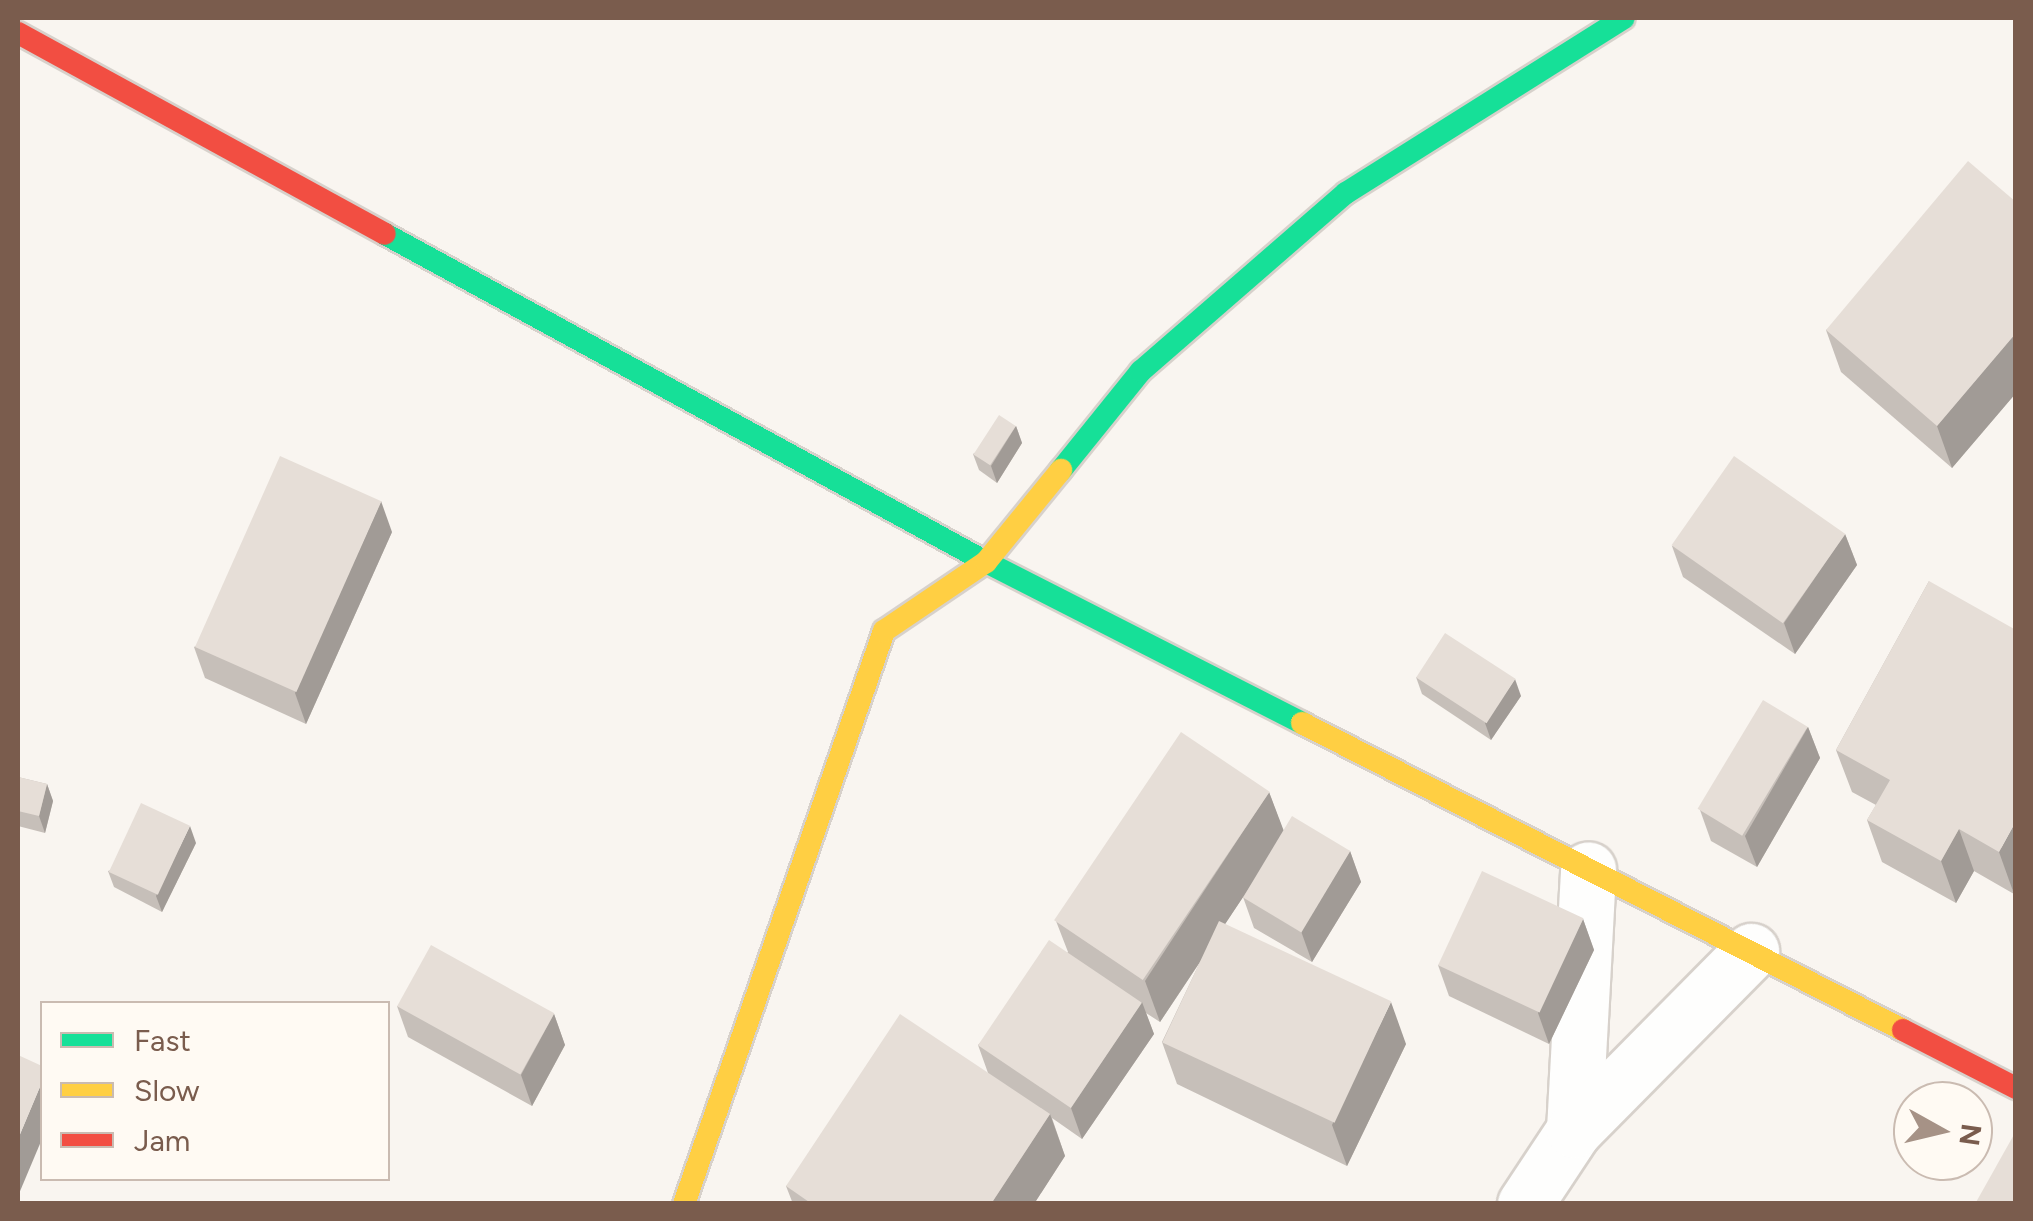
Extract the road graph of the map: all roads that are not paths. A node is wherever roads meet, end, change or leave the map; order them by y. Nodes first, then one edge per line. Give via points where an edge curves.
1 (1624, 18) edge
2 (18, 33) edge
3 (986, 562) junction
4 (1588, 869) junction
5 (1751, 951) junction
6 (2016, 1088) edge
7 (1574, 1130) junction
8 (684, 1204) edge
9 (1524, 1204) edge

1 - 3 street via 1332,206 1141,371
2 - 3 street
3 - 4 street
3 - 8 street via 884,630
4 - 5 street
4 - 7 street
5 - 6 street
5 - 7 street
7 - 9 street

